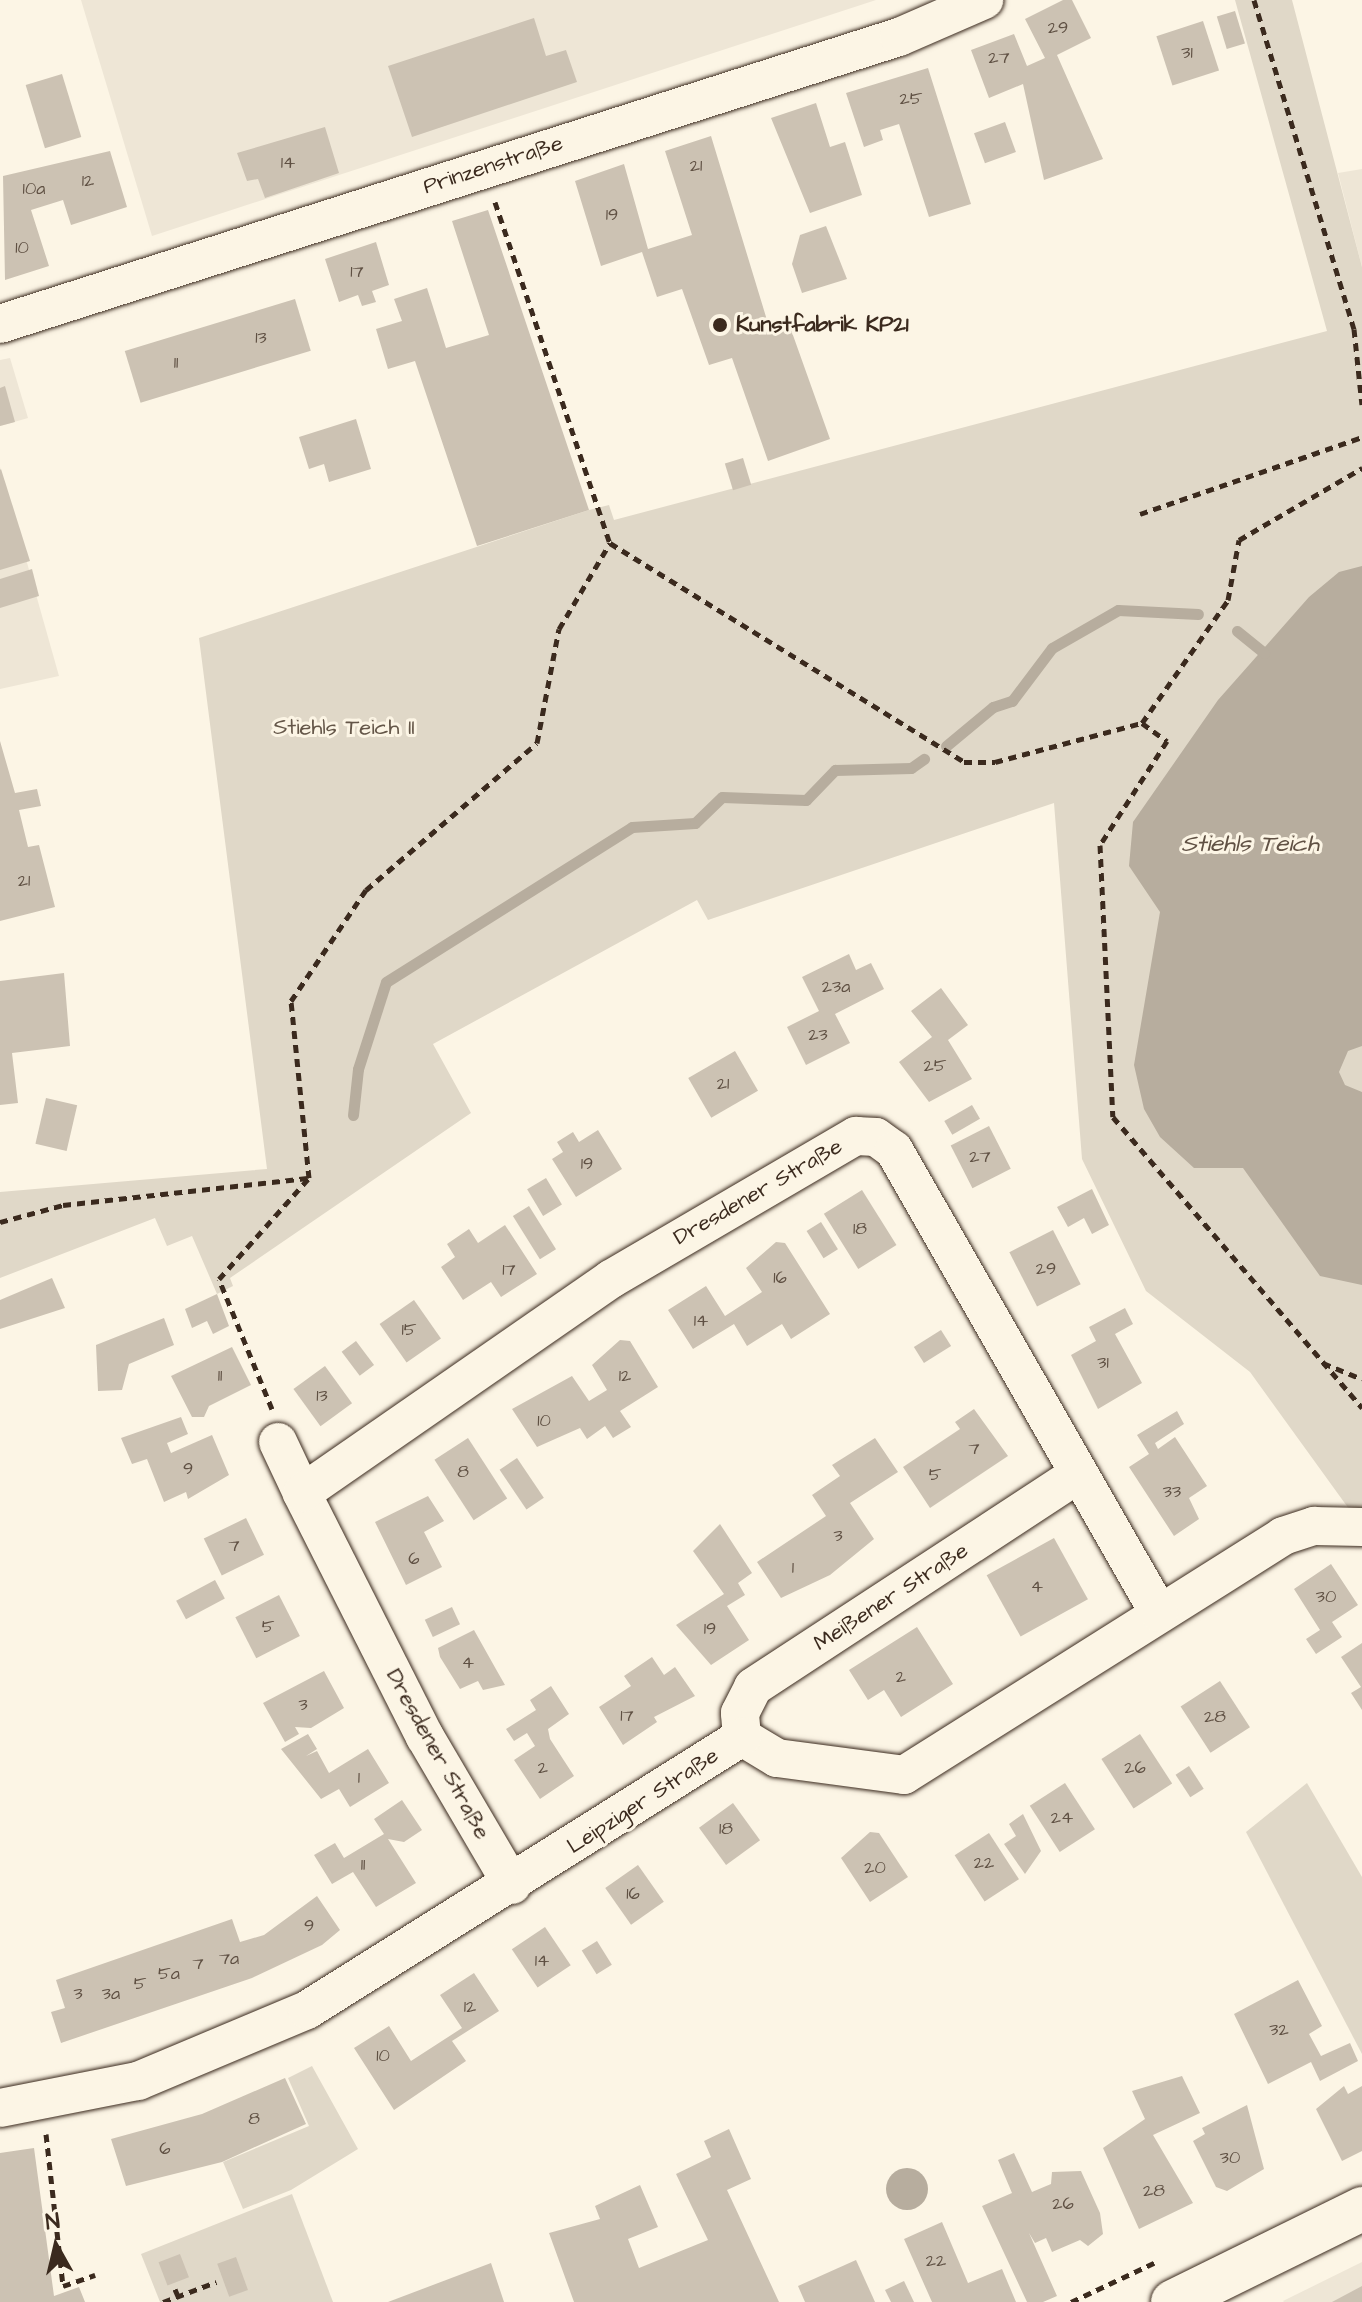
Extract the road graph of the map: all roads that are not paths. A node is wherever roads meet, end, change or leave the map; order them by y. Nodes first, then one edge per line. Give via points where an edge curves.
1 (984, 0) edge
2 (0, 324) edge
3 (278, 1442) road end
4 (1075, 1476) junction
5 (302, 1493) junction
6 (1362, 1527) edge
7 (1159, 1613) junction
8 (742, 1737) junction
9 (512, 1885) junction
10 (0, 2108) edge
11 (1362, 2209) edge
12 (1173, 2302) edge

1 - 2 street, Prinzenstraße via 899,37
3 - 5 street, Dresdener Straße
4 - 5 street, Dresdener Straße via 900,1160 887,1142 866,1135 837,1144 611,1279
4 - 7 street, Dresdener Straße
4 - 8 street, Meißener Straße via 753,1687 740,1713
5 - 9 street, Dresdener Straße via 425,1737
6 - 7 street, Leipziger Straße via 1314,1526 1283,1536
7 - 8 street, Leipziger Straße via 904,1775 777,1758
8 - 9 street, Leipziger Straße
9 - 10 street, Leipziger Straße via 307,2010 183,2065
11 - 12 main road

